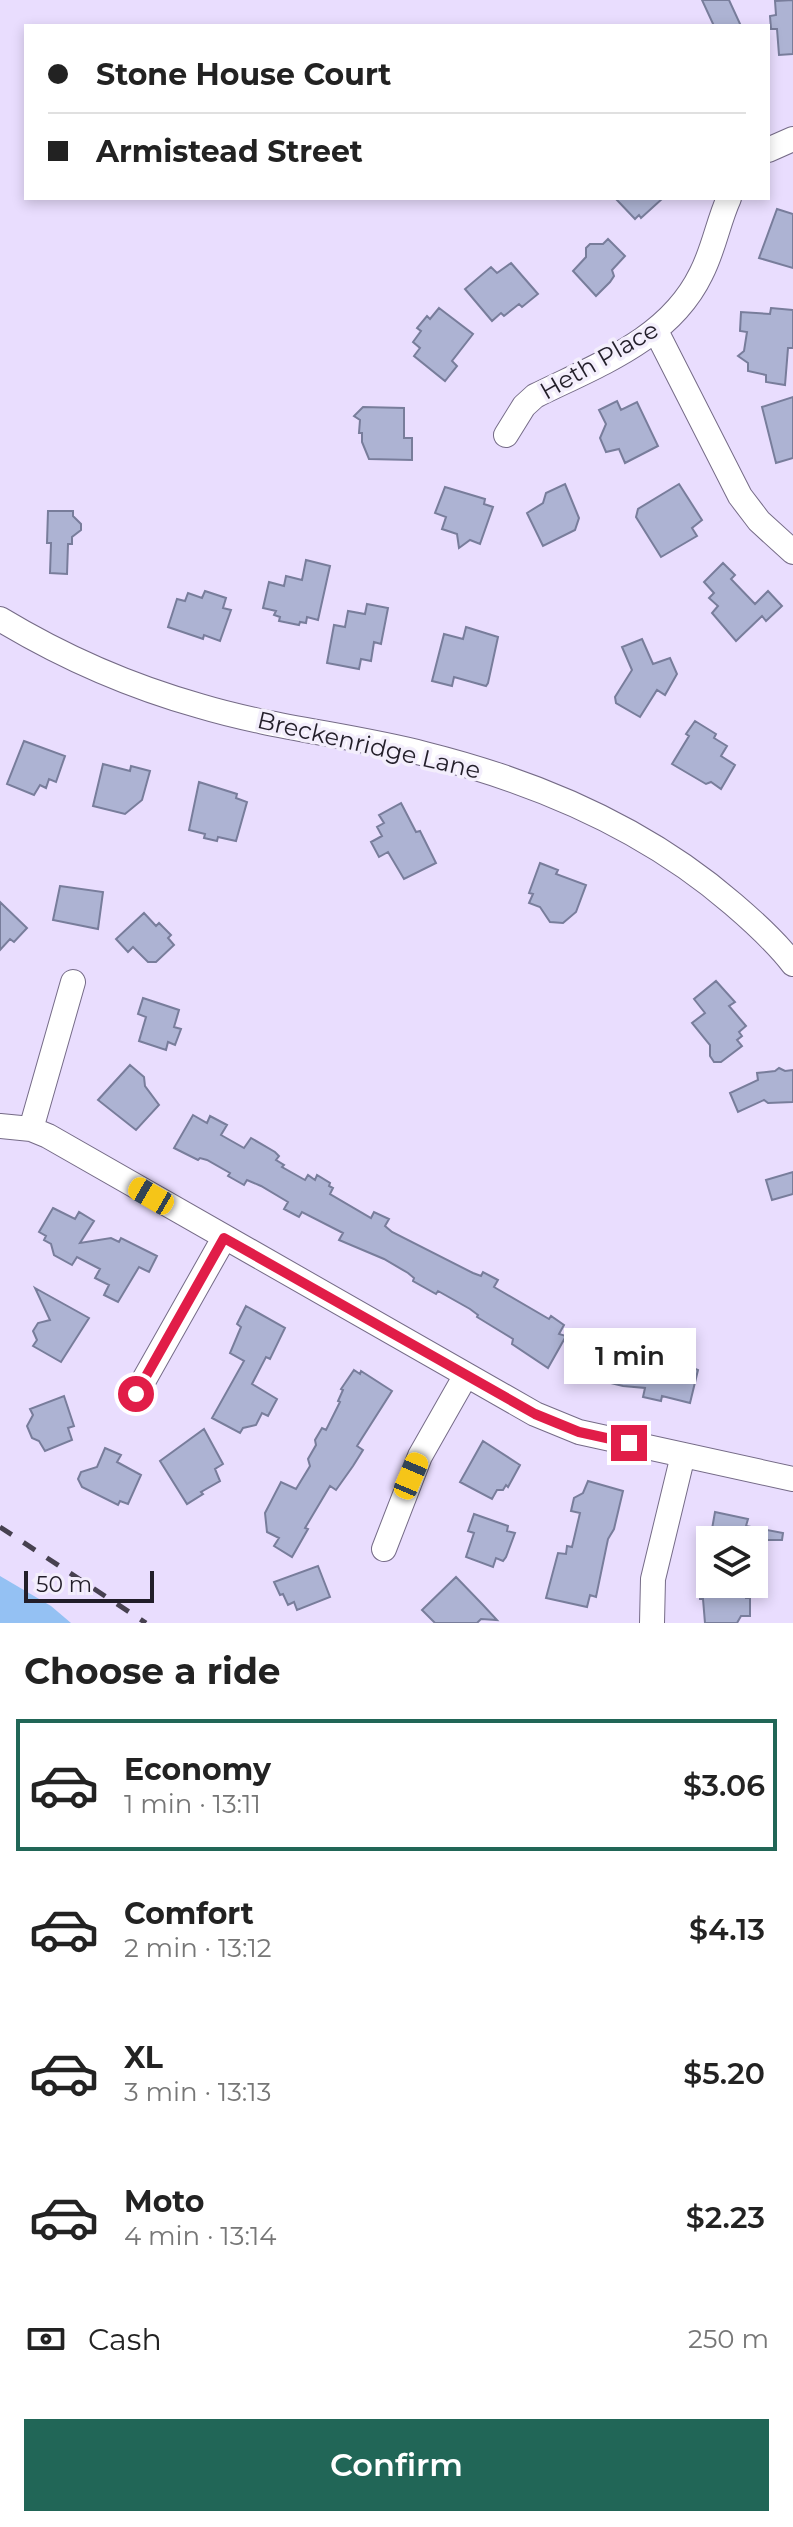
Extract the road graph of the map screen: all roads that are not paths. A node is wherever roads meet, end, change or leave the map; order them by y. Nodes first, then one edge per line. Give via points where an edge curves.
1 (793, 139) edge
2 (770, 149) edge
3 (728, 200) edge
4 (656, 331) junction
5 (506, 435) dead end
6 (793, 552) edge
7 (0, 619) edge
8 (793, 964) edge
9 (73, 982) dead end
10 (0, 1126) edge
11 (31, 1129) junction
12 (224, 1238) junction
13 (466, 1375) junction
14 (136, 1394) dead end
15 (683, 1455) junction
16 (793, 1479) edge
17 (384, 1549) dead end
18 (652, 1623) edge

1 - 2 street
3 - 4 street, Heth Place via 700,276
4 - 5 street, Heth Place via 535,396
4 - 6 street via 740,496
7 - 8 street, Breckenridge Lane via 45,646 150,691 246,717 423,753 579,806 661,851 715,889
9 - 11 street
10 - 11 street
11 - 12 street
12 - 13 street
12 - 14 street
13 - 15 street via 558,1425
13 - 17 street via 420,1456
15 - 16 street
15 - 18 street via 653,1579

